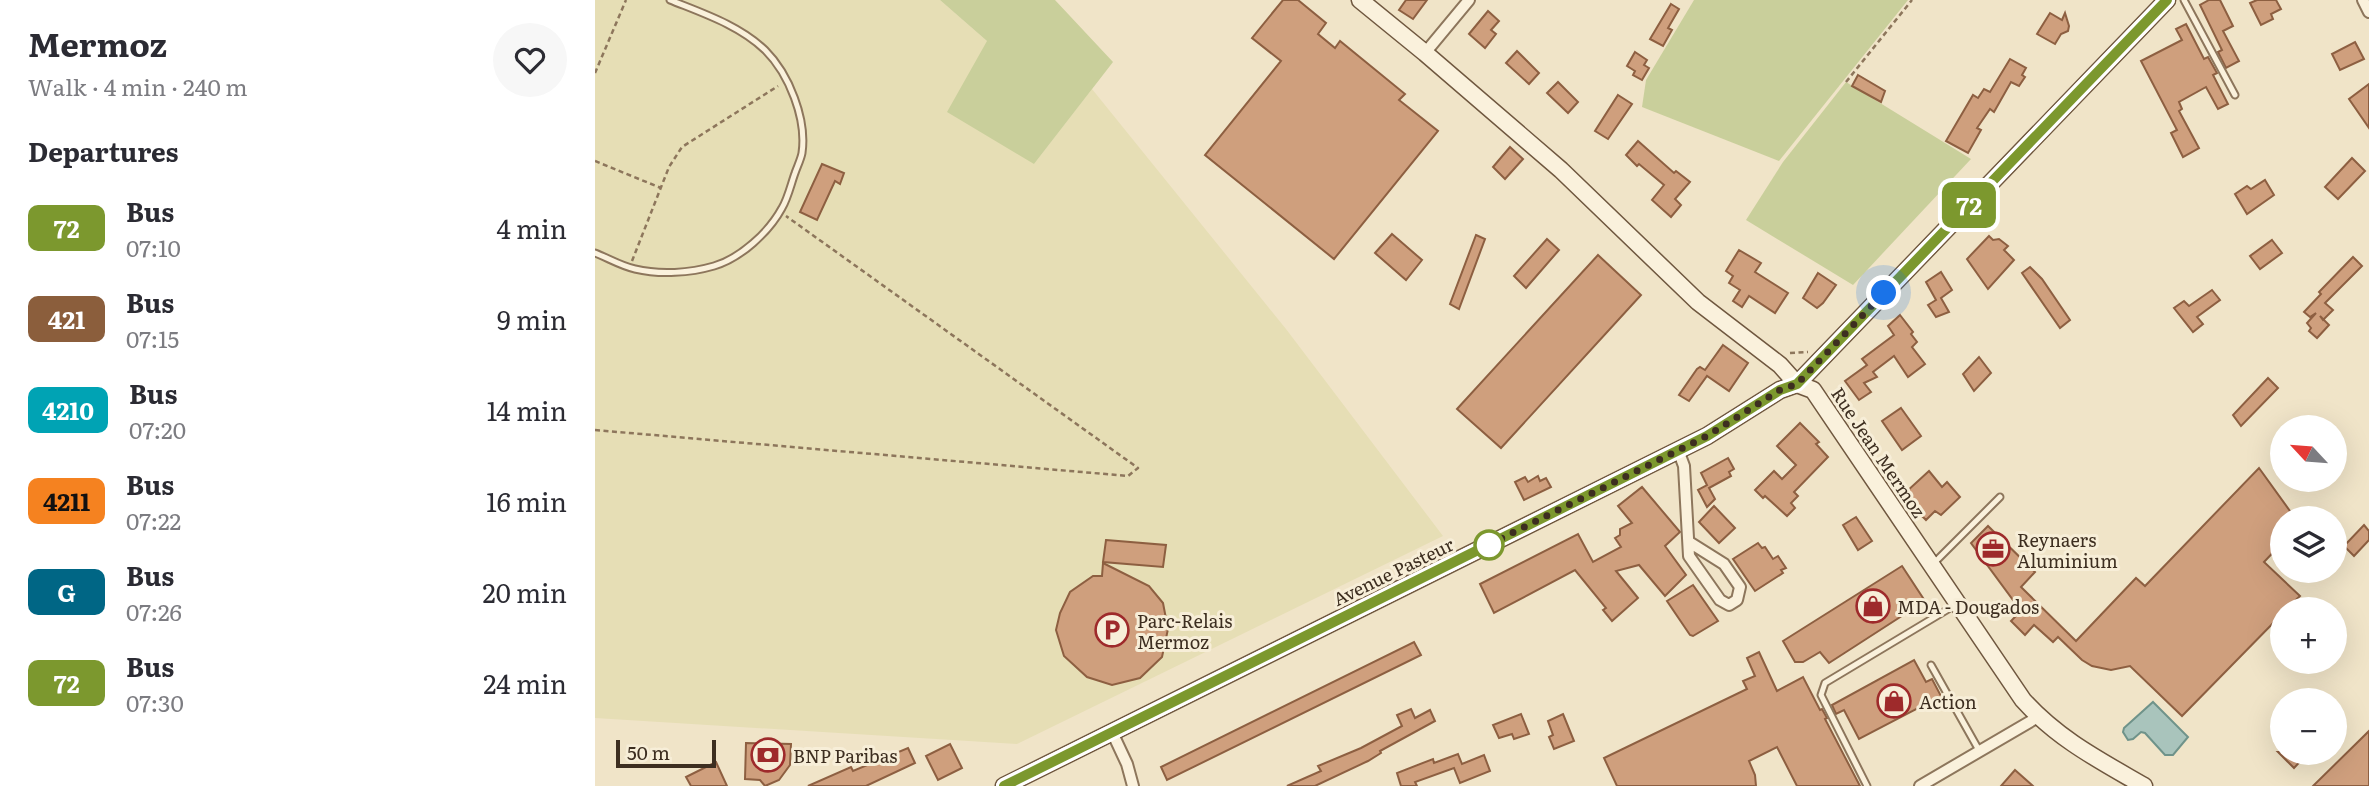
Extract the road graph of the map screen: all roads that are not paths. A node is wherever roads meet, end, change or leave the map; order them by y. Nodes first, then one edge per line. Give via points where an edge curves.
1 (670, 0) edge
2 (1360, 0) edge
3 (1469, 0) edge
4 (2167, 0) edge
5 (2184, 0) edge
6 (2363, 0) edge
7 (2369, 12) edge
8 (1425, 52) junction
9 (2235, 95) dead end
10 (595, 253) edge
11 (1797, 384) junction
12 (1678, 450) junction
13 (2000, 497) dead end
14 (1689, 542) junction
15 (1932, 565) junction
16 (1958, 603) junction
17 (1931, 665) dead end
18 (2038, 717) junction
19 (1112, 732) junction
20 (1980, 752) junction
21 (1004, 786) edge
22 (1133, 786) edge
23 (1867, 786) edge
24 (1920, 786) edge
25 (2144, 786) edge

1 - 10 lane via 741,32 765,50 786,81 801,118 802,153 774,222 745,250 717,266 685,272 645,270
2 - 8 main road, Rue Jean Mermoz
3 - 8 street
4 - 11 main road
5 - 9 lane
6 - 7 street
8 - 11 main road, Rue Jean Mermoz via 1561,170 1698,302 1780,365
11 - 12 main road, Avenue Pasteur
11 - 15 main road, Rue Jean Mermoz via 1813,390
12 - 14 street via 1684,466
12 - 19 main road, Avenue Pasteur
13 - 15 lane
14 - 14 street via 1689,556 1720,600 1729,605 1737,600 1740,587 1724,564
15 - 16 main road, Rue Jean Mermoz
16 - 18 main road, Rue Jean Mermoz
16 - 23 lane via 1825,683 1821,695
17 - 20 lane
18 - 20 street
18 - 25 main road, Rue Jean Mermoz via 2085,753
19 - 21 main road, Avenue Pasteur
19 - 22 street
20 - 24 street

